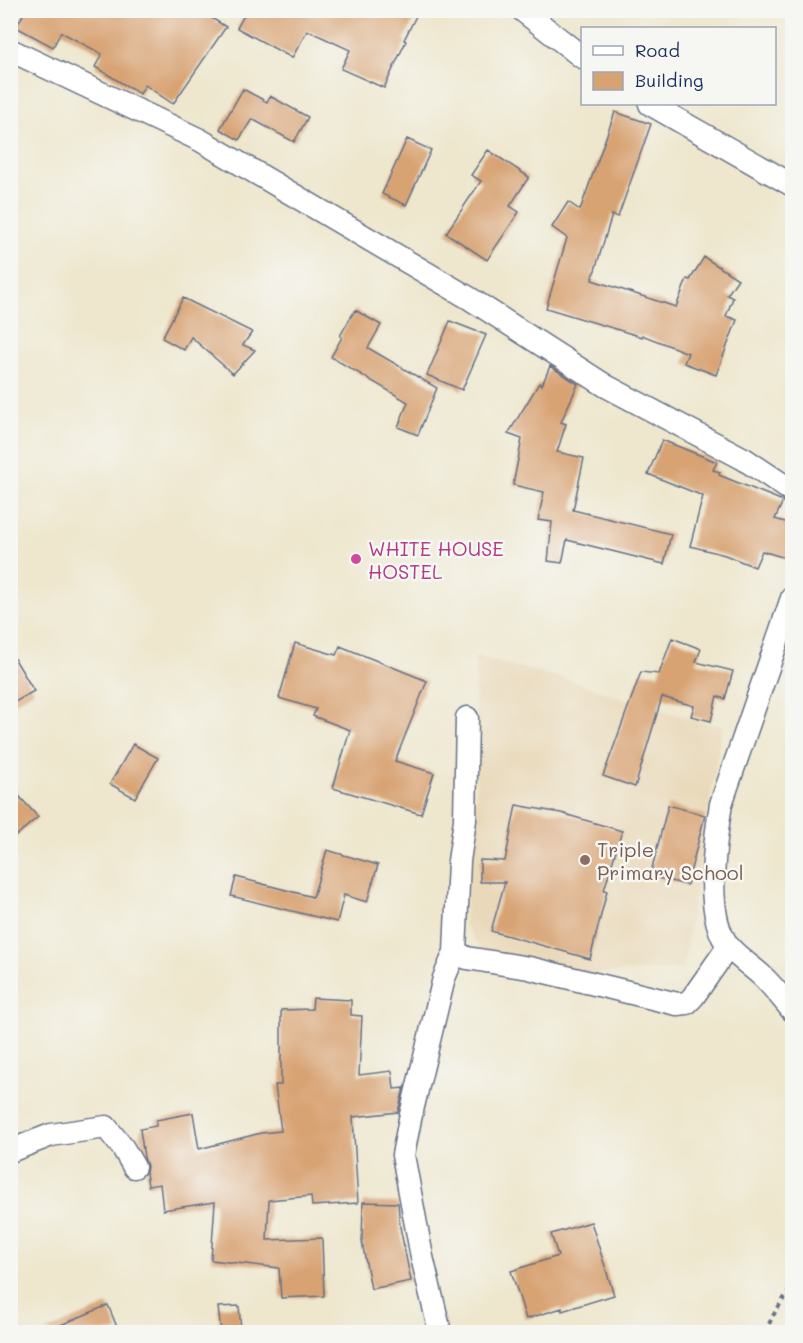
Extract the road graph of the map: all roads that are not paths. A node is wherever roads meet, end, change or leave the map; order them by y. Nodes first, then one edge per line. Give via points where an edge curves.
1 (522, 10) edge
2 (10, 50) edge
3 (581, 56) edge
4 (652, 105) edge
5 (792, 185) edge
6 (792, 491) edge
7 (792, 598) edge
8 (467, 718) dead end
9 (728, 947) junction
10 (455, 952) junction
11 (792, 1010) edge
12 (10, 1151) edge
13 (135, 1167) dead end
14 (440, 1332) edge

1 - 3 street
2 - 6 street via 200,140 469,298 606,386 744,459
4 - 5 street
7 - 9 street via 719,815 712,882 718,928
8 - 10 street via 465,820
9 - 10 street via 693,997 687,1003 677,1004 529,968 466,958
9 - 11 street via 763,977
10 - 14 street via 444,978 404,1155
12 - 13 street via 51,1135 106,1127

